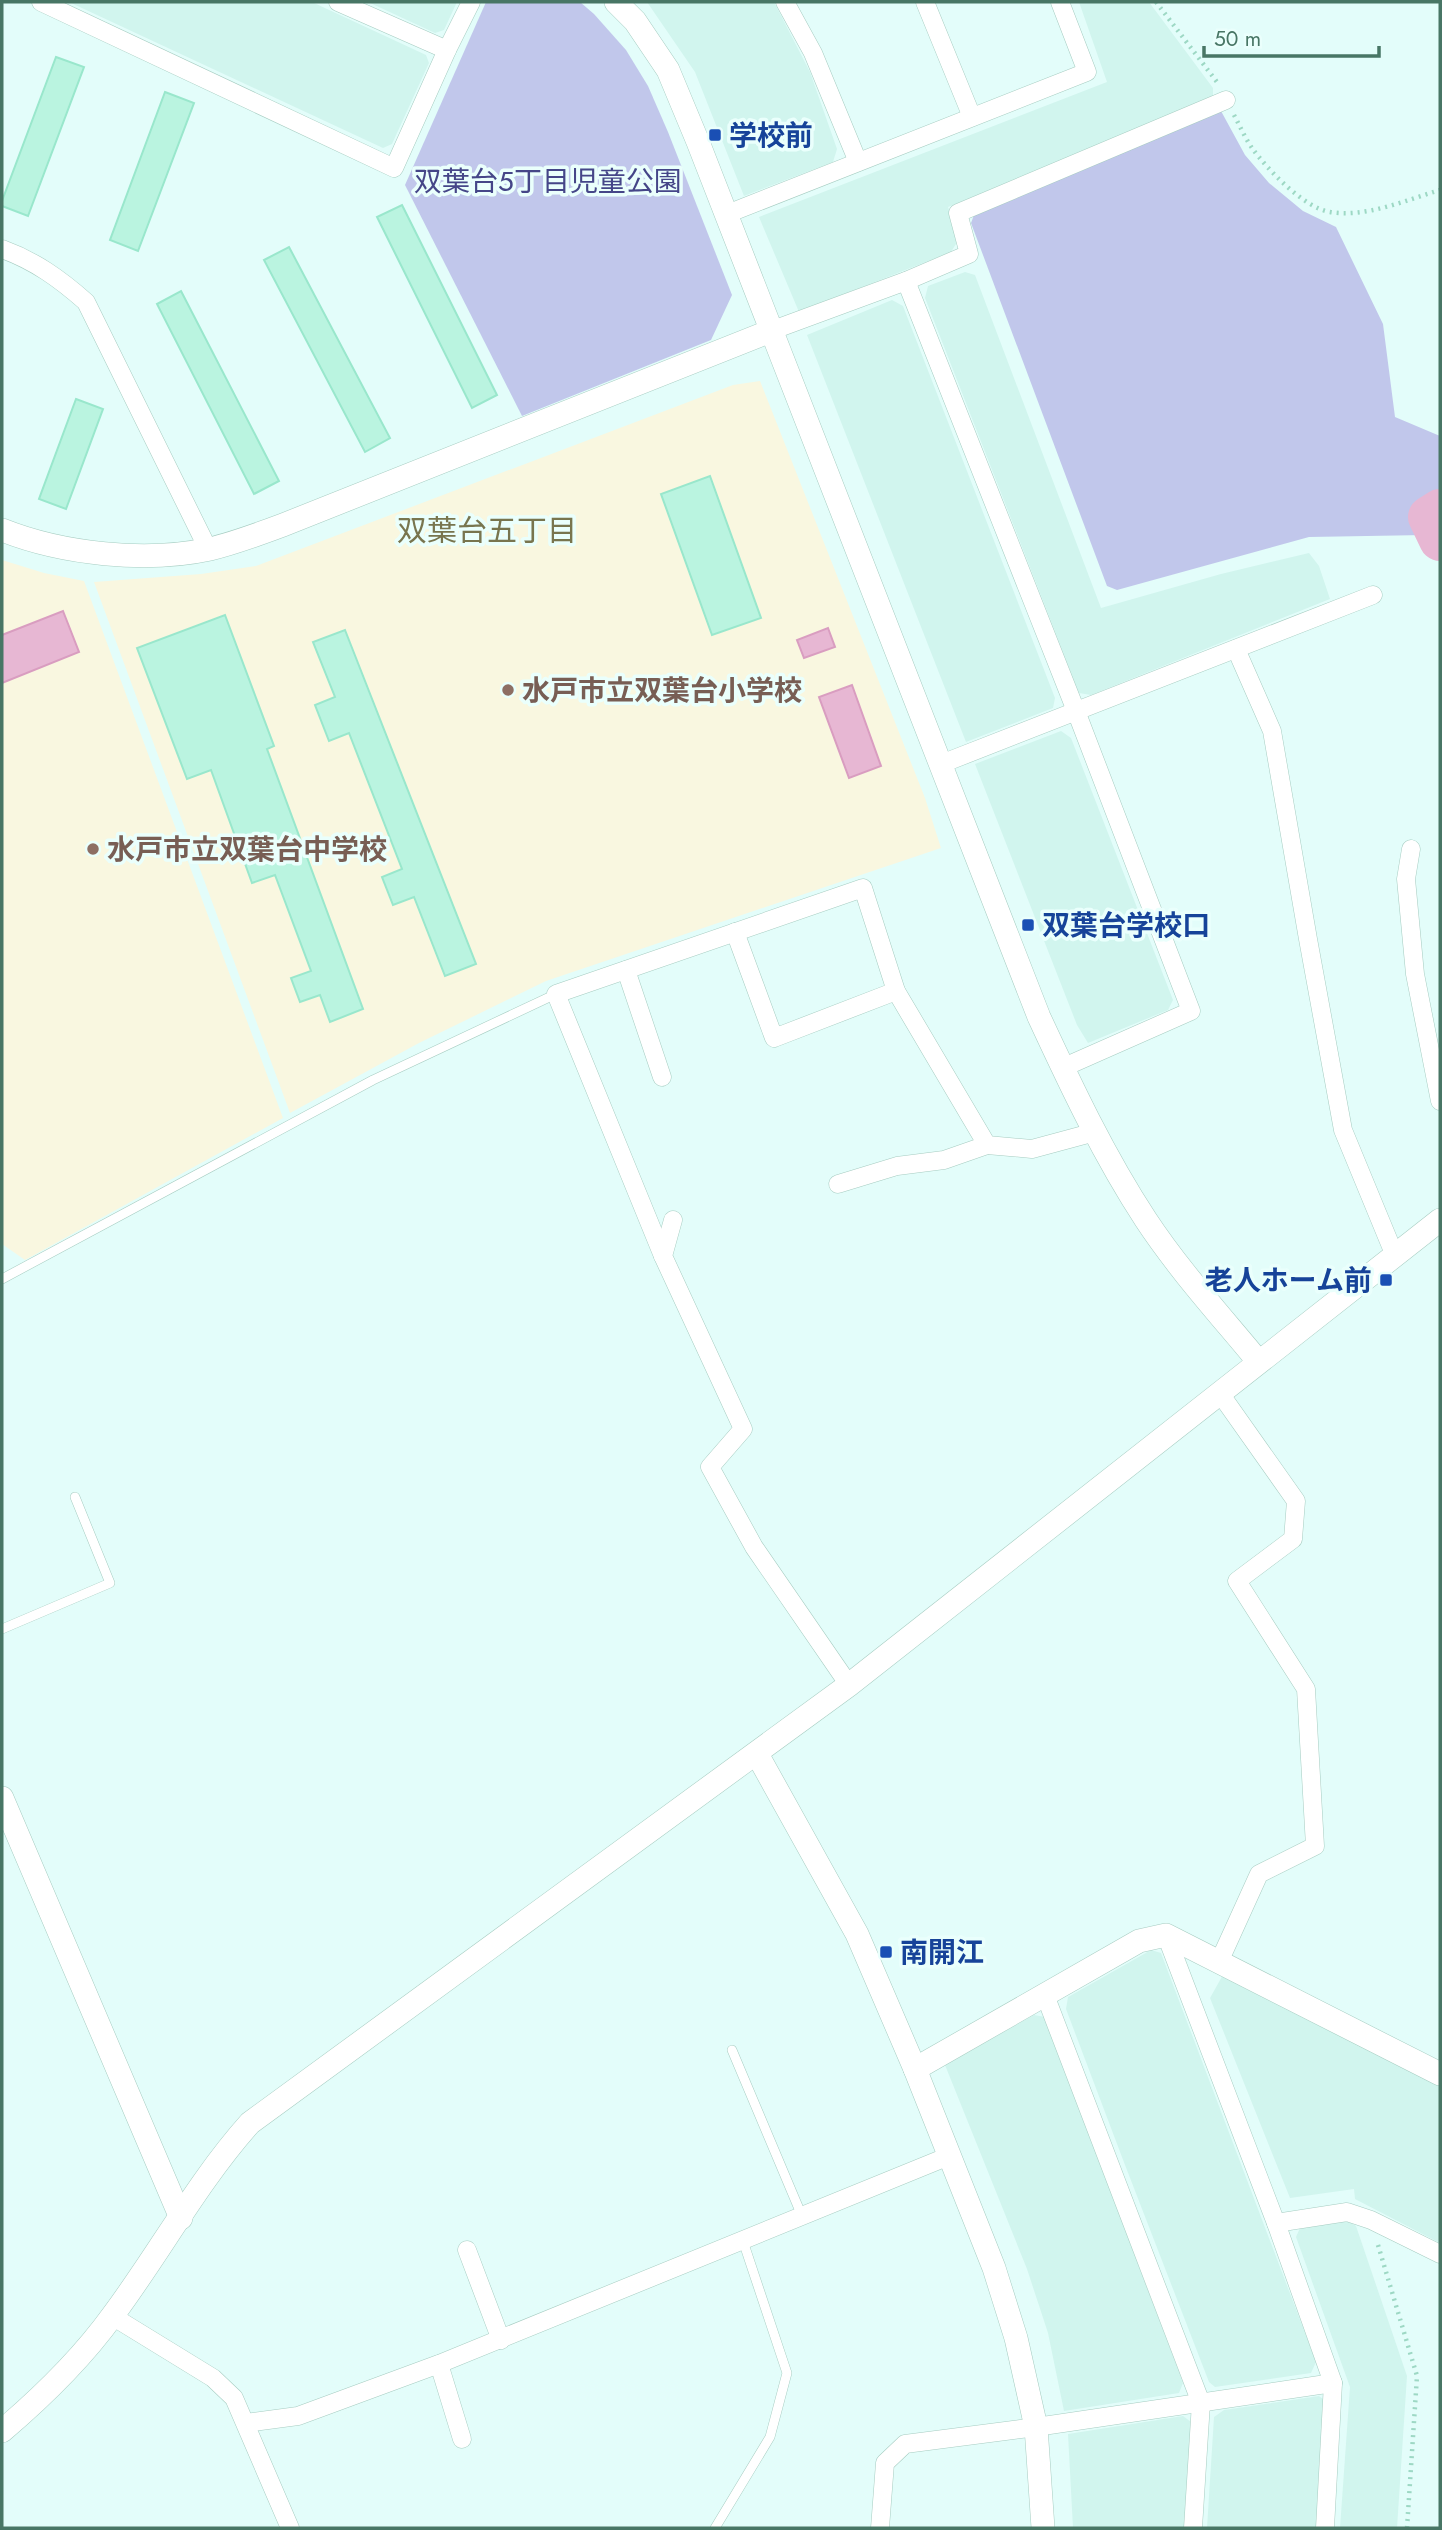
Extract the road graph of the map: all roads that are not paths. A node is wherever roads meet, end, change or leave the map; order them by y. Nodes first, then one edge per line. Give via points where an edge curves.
1 (41, 2) edge
2 (338, 2) edge
3 (471, 2) edge
4 (616, 2) edge
5 (785, 2) edge
6 (925, 2) edge
7 (1060, 2) edge
8 (447, 50) junction
9 (1226, 100) road end
10 (972, 117) junction
11 (858, 162) junction
12 (727, 214) junction
13 (2, 249) edge
14 (906, 281) junction
15 (773, 330) junction
16 (2, 530) edge
17 (208, 549) junction
18 (1373, 596) dead end
19 (1236, 649) junction
20 (1076, 711) junction
21 (941, 764) junction
22 (1411, 849) dead end
23 (735, 932) junction
24 (626, 970) junction
25 (896, 991) junction
26 (556, 994) junction
27 (1062, 1068) junction
28 (662, 1077) dead end
29 (1440, 1101) edge
30 (1095, 1132) junction
31 (987, 1145) junction
32 (838, 1184) dead end
33 (673, 1220) dead end
34 (1440, 1220) edge
35 (663, 1256) junction
36 (1395, 1256) junction
37 (2, 1279) edge
38 (1258, 1362) junction
39 (1220, 1392) junction
40 (75, 1497) dead end
41 (2, 1629) edge
42 (849, 1685) junction
43 (757, 1754) junction
44 (2, 1798) edge
45 (1166, 1935) junction
46 (1219, 1962) junction
47 (1045, 1995) junction
48 (732, 2050) dead end
49 (915, 2069) junction
50 (1440, 2074) edge
51 (949, 2156) junction
52 (802, 2216) junction
53 (181, 2218) junction
54 (1276, 2222) junction
55 (743, 2241) junction
56 (467, 2250) dead end
57 (1440, 2254) edge
58 (113, 2316) junction
59 (501, 2340) junction
60 (439, 2364) junction
61 (1333, 2383) junction
62 (1201, 2403) junction
63 (246, 2423) junction
64 (1036, 2427) junction
65 (2, 2431) edge
66 (462, 2439) dead end
67 (290, 2528) edge
68 (715, 2528) edge
69 (880, 2528) edge
70 (1042, 2528) edge
71 (1193, 2528) edge
72 (1325, 2528) edge

1 - 8 street via 394,168
2 - 8 street
3 - 8 street
4 - 12 street via 635,21 668,70
5 - 11 street via 813,53
6 - 10 street
7 - 10 street via 1087,72
9 - 14 street via 958,213 969,254
10 - 11 street
11 - 12 street
12 - 15 street
13 - 17 street via 36,264 86,302
14 - 15 street
14 - 20 street
15 - 17 street via 282,525
15 - 21 street
16 - 17 street via 94,552 153,554
18 - 19 street
19 - 20 street
19 - 36 street via 1272,731 1343,1130
20 - 21 street
20 - 27 street via 1191,1011
21 - 27 street
22 - 29 street via 1406,879 1415,974
23 - 24 street
23 - 25 street via 863,888
23 - 25 street via 774,1038
24 - 26 street
24 - 28 street
25 - 31 street
26 - 35 street
26 - 37 lane via 373,1080
27 - 30 street
30 - 31 street via 1032,1149
30 - 38 street via 1146,1220
31 - 32 street via 944,1160 897,1166
33 - 35 street
34 - 36 street
35 - 42 street via 743,1429 710,1467 754,1547
36 - 38 street
38 - 39 street
39 - 42 street
39 - 46 street via 1296,1501 1293,1539 1237,1581 1306,1689 1315,1846 1259,1874
40 - 41 lane via 110,1583
42 - 43 street
43 - 49 street via 857,1934
43 - 53 street via 250,2123 226,2150
44 - 53 street
45 - 46 street
45 - 47 street via 1139,1941
45 - 54 street
46 - 50 street
47 - 49 street
47 - 62 street
48 - 52 lane
49 - 51 street
51 - 52 street
51 - 64 street via 1006,2303
52 - 55 street
53 - 58 street
54 - 57 street via 1347,2212
54 - 61 street
55 - 59 street
55 - 68 lane via 787,2373 771,2437
56 - 59 street
58 - 63 street via 212,2378 234,2398
58 - 65 street
59 - 60 street
60 - 63 street via 299,2416
60 - 66 street
61 - 62 street
61 - 72 street
62 - 64 street
62 - 71 street
63 - 67 street
64 - 69 street via 905,2444 886,2463
64 - 70 street

